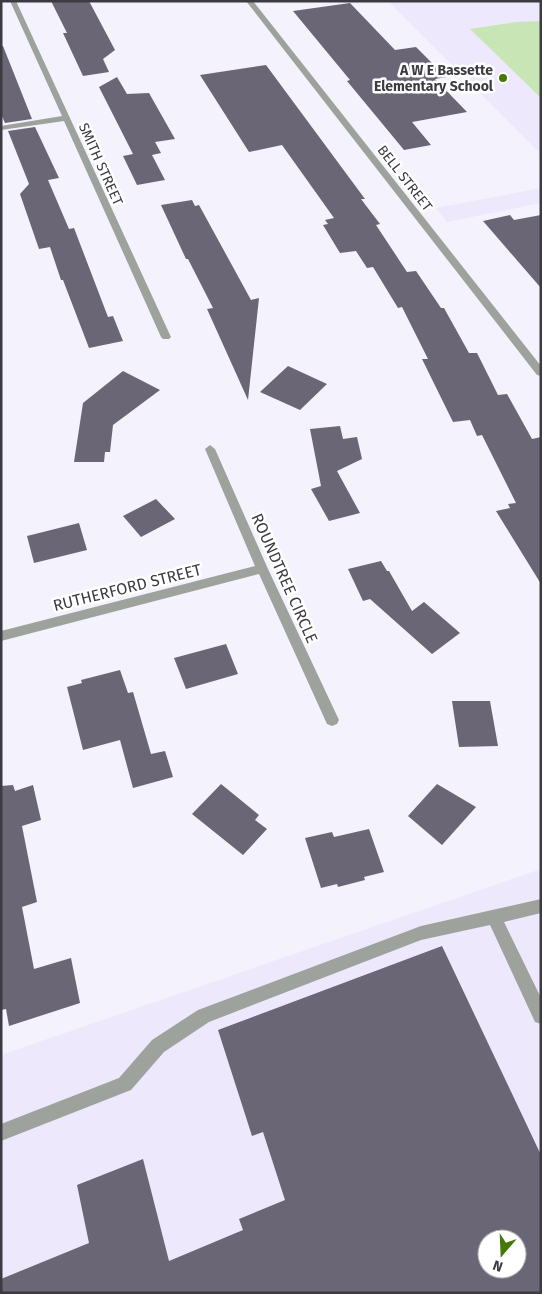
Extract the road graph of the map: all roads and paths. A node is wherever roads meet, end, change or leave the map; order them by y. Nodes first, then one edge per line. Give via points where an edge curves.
1 (249, 1) edge
2 (11, 2) edge
3 (66, 118) junction
4 (1, 128) edge
5 (166, 337) dead end
6 (541, 373) edge
7 (210, 449) dead end
8 (262, 569) junction
9 (1, 636) edge
10 (332, 720) dead end
11 (541, 906) edge
12 (494, 916) junction
13 (541, 1016) edge
14 (1, 1133) edge

1 - 6 street, BELL STREET
2 - 3 street, SMITH STREET
3 - 4 street
3 - 5 street, SMITH STREET
7 - 8 street, ROUNDTREE CIRCLE
8 - 9 street, RUTHERFORD STREET
8 - 10 street, ROUNDTREE CIRCLE
11 - 12 street
12 - 13 street
12 - 14 street via 421,933 204,1016 158,1046 125,1084

